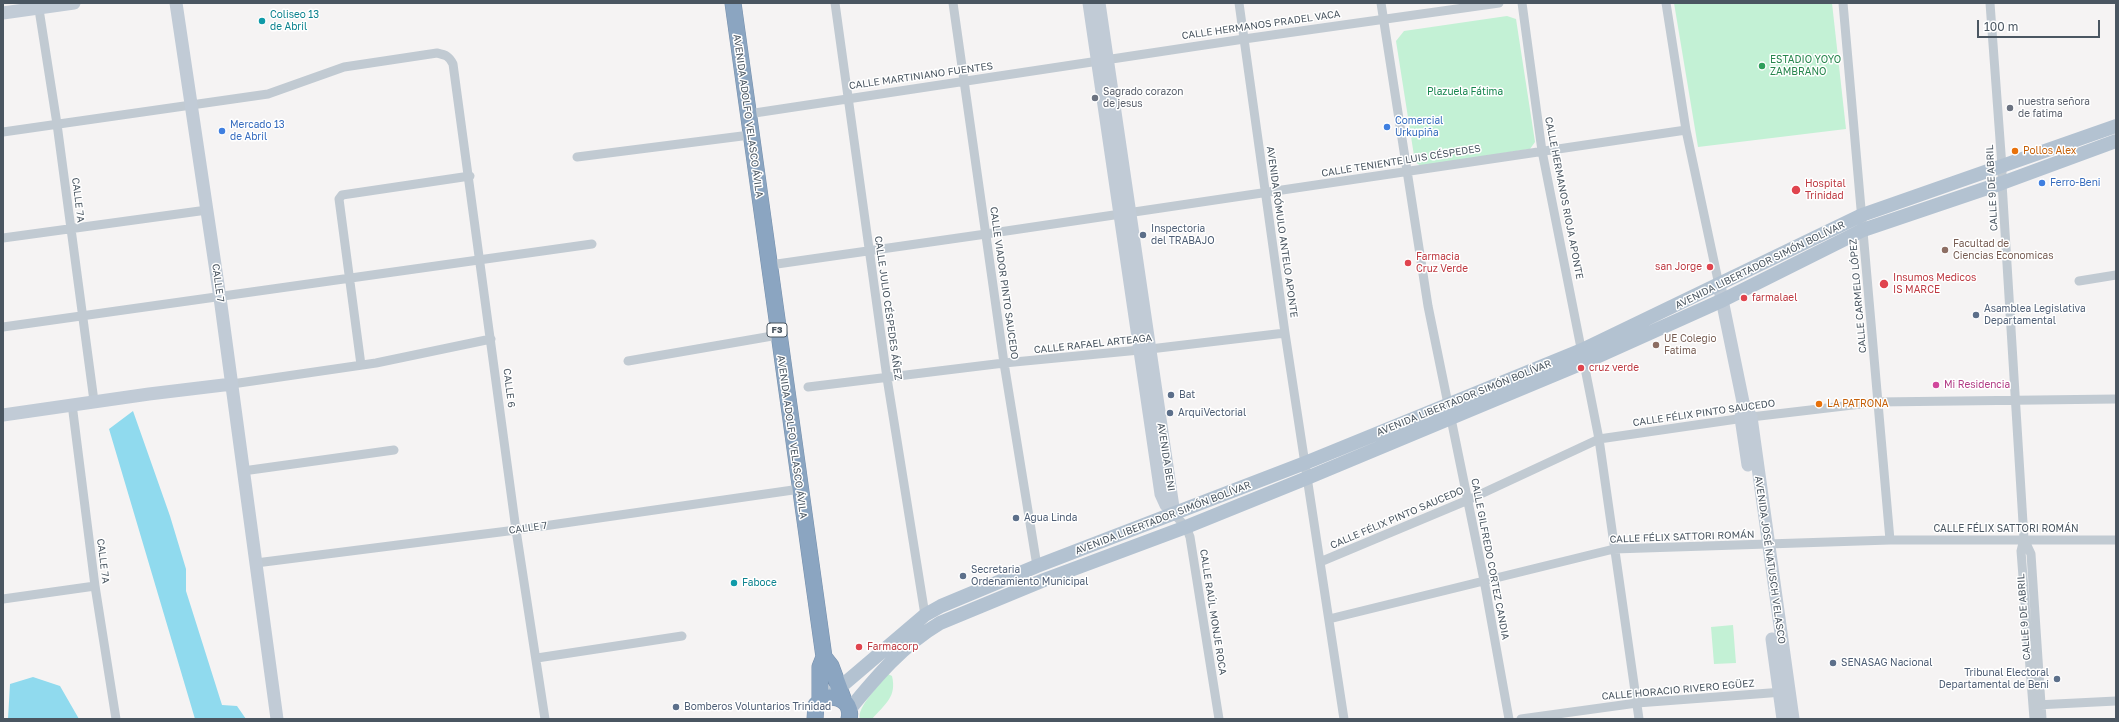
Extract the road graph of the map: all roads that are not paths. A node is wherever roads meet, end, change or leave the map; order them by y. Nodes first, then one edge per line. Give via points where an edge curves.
1 (74, 3) edge
2 (176, 3) edge
3 (733, 3) edge
4 (835, 3) edge
5 (952, 3) edge
6 (1089, 3) edge
7 (1099, 3) edge
8 (1239, 3) edge
9 (1381, 3) edge
10 (1499, 3) edge
11 (1522, 3) edge
12 (1666, 3) edge
13 (1842, 3) edge
14 (1990, 3) edge
15 (38, 6) edge
16 (3, 13) edge
17 (1384, 18) junction
18 (1244, 39) junction
19 (1102, 60) junction
20 (964, 80) junction
21 (847, 98) junction
22 (191, 105) junction
23 (748, 114) junction
24 (57, 124) junction
25 (2116, 126) edge
26 (1686, 130) junction
27 (3, 132) edge
28 (750, 135) junction
29 (2116, 141) edge
30 (1542, 151) junction
31 (577, 157) dead end
32 (2002, 167) junction
33 (1408, 172) junction
34 (470, 176) junction
35 (2002, 183) junction
36 (1266, 192) junction
37 (207, 210) junction
38 (1124, 213) junction
39 (1862, 215) junction
40 (71, 229) junction
41 (1863, 230) junction
42 (986, 234) junction
43 (3, 238) edge
44 (592, 244) dead end
45 (868, 251) junction
46 (481, 261) junction
47 (770, 265) junction
48 (2116, 275) edge
49 (350, 278) junction
50 (2079, 281) dead end
51 (1719, 285) junction
52 (220, 296) junction
53 (1722, 300) junction
54 (82, 316) junction
55 (3, 327) edge
56 (1285, 333) junction
57 (778, 335) junction
58 (491, 339) junction
59 (1145, 350) junction
60 (1584, 356) junction
61 (628, 361) dead end
62 (1004, 363) junction
63 (361, 365) junction
64 (887, 378) junction
65 (232, 384) junction
66 (808, 387) dead end
67 (2016, 399) junction
68 (2116, 399) edge
69 (94, 401) junction
70 (1878, 402) junction
71 (72, 404) junction
72 (1450, 410) junction
73 (3, 415) edge
74 (1746, 417) junction
75 (1599, 439) junction
76 (394, 450) dead end
77 (1305, 463) junction
78 (243, 471) junction
79 (1307, 478) junction
80 (800, 488) junction
81 (1468, 500) junction
82 (1174, 514) junction
83 (1186, 527) junction
84 (516, 530) junction
85 (2024, 539) junction
86 (1890, 540) junction
87 (2116, 540) edge
88 (1763, 545) junction
89 (1614, 549) junction
90 (1320, 562) junction
91 (256, 563) junction
92 (1037, 566) junction
93 (1484, 580) junction
94 (95, 586) junction
95 (3, 599) edge
96 (925, 615) junction
97 (1329, 619) junction
98 (682, 636) dead end
99 (824, 657) junction
100 (536, 658) junction
101 (1784, 692) junction
102 (2116, 701) edge
103 (1637, 703) junction
104 (2037, 705) junction
105 (829, 707) edge
106 (116, 719) edge
107 (277, 719) edge
108 (545, 719) edge
109 (1219, 719) edge
110 (1344, 719) edge
111 (1509, 719) edge
112 (1521, 719) edge
113 (1639, 719) edge
114 (1783, 719) edge
115 (1793, 719) edge
116 (2034, 719) edge
117 (2042, 719) edge

1 - 15 main road
2 - 22 main road, CALLE 7
3 - 23 highway, AVENIDA ADOLFO VELASCO ÁVILA / F3
4 - 21 street, CALLE JULIO CÉSPEDES ÁÑEZ
5 - 20 street, CALLE VIADOR PINTO SAUCEDO
6 - 19 main road, AVENIDA BENI
7 - 19 main road, AVENIDA BENI
8 - 18 street, AVENIDA RÓMULO ANTELO APONTE
9 - 17 street, CALLE GILFREDO CORTEZ CANDIA
10 - 17 street, CALLE HERMANOS PRADEL VACA
11 - 30 street, CALLE HERMANOS RIOJA APONTE
12 - 26 street
13 - 39 street, CALLE CARMELO LÓPEZ
14 - 32 street, CALLE 9 DE ABRIL
15 - 16 main road
15 - 24 street, CALLE 7A
17 - 18 street, CALLE HERMANOS PRADEL VACA
17 - 33 street, CALLE GILFREDO CORTEZ CANDIA
18 - 19 street, CALLE HERMANOS PRADEL VACA
18 - 36 street, AVENIDA RÓMULO ANTELO APONTE
19 - 20 street, CALLE MARTINIANO FUENTES
19 - 38 main road, AVENIDA BENI
20 - 21 street, CALLE MARTINIANO FUENTES
20 - 42 street, CALLE VIADOR PINTO SAUCEDO
21 - 23 street, CALLE MARTINIANO FUENTES
21 - 45 street, CALLE JULIO CÉSPEDES ÁÑEZ
22 - 24 street
22 - 34 street, CALLE 6 via 268,94 344,66 437,53 446,55 453,64
22 - 37 main road, CALLE 7
23 - 28 highway, AVENIDA ADOLFO VELASCO ÁVILA / F3
24 - 27 street
24 - 40 street, CALLE 7A
25 - 32 main road, AVENIDA LIBERTADOR SIMÓN BOLÍVAR
26 - 30 street, CALLE TENIENTE LUIS CÉSPEDES
26 - 51 street
28 - 31 street
28 - 47 highway, AVENIDA ADOLFO VELASCO ÁVILA / F3
29 - 35 main road, AVENIDA LIBERTADOR SIMÓN BOLÍVAR
30 - 33 street, CALLE TENIENTE LUIS CÉSPEDES
30 - 60 street, CALLE HERMANOS RIOJA APONTE
32 - 35 street, CALLE 9 DE ABRIL
32 - 39 main road, AVENIDA LIBERTADOR SIMÓN BOLÍVAR
33 - 36 street, CALLE TENIENTE LUIS CÉSPEDES
33 - 72 street, CALLE GILFREDO CORTEZ CANDIA via 1428,306
34 - 46 street, CALLE 6
34 - 49 street via 342,195 339,199
35 - 41 main road, AVENIDA LIBERTADOR SIMÓN BOLÍVAR
35 - 67 street, CALLE 9 DE ABRIL
36 - 38 street, CALLE TENIENTE LUIS CÉSPEDES
36 - 56 street, AVENIDA RÓMULO ANTELO APONTE
37 - 40 street
37 - 52 main road, CALLE 7
38 - 42 street, CALLE TENIENTE LUIS CÉSPEDES
38 - 59 main road, AVENIDA BENI
39 - 41 street, CALLE CARMELO LÓPEZ
39 - 51 main road, AVENIDA LIBERTADOR SIMÓN BOLÍVAR
40 - 43 street
40 - 54 street, CALLE 7A
41 - 53 main road, AVENIDA LIBERTADOR SIMÓN BOLÍVAR
41 - 70 street, CALLE CARMELO LÓPEZ
42 - 45 street, CALLE TENIENTE LUIS CÉSPEDES
42 - 62 street, CALLE VIADOR PINTO SAUCEDO
44 - 46 street
45 - 47 street, CALLE TENIENTE LUIS CÉSPEDES
45 - 64 street, CALLE JULIO CÉSPEDES ÁÑEZ
46 - 49 street
46 - 58 street, CALLE 6
47 - 57 highway, AVENIDA ADOLFO VELASCO ÁVILA / F3
48 - 50 street
49 - 52 street
49 - 63 street
51 - 53 main road, AVENIDA JOSÉ NATUSCH VELASCO
51 - 60 main road, AVENIDA LIBERTADOR SIMÓN BOLÍVAR
52 - 54 street
52 - 65 main road, CALLE 7
53 - 60 main road, AVENIDA LIBERTADOR SIMÓN BOLÍVAR
53 - 74 main road, AVENIDA JOSÉ NATUSCH VELASCO
54 - 55 street
54 - 69 street, CALLE 7A
56 - 59 street, CALLE RAFAEL ARTEAGA
56 - 77 street, AVENIDA RÓMULO ANTELO APONTE
57 - 61 street
57 - 80 highway, AVENIDA ADOLFO VELASCO ÁVILA / F3
58 - 63 street
58 - 84 street, CALLE 6
59 - 62 street, CALLE RAFAEL ARTEAGA
59 - 82 main road, AVENIDA BENI via 1161,494
60 - 72 main road, AVENIDA LIBERTADOR SIMÓN BOLÍVAR
60 - 75 street, CALLE HERMANOS RIOJA APONTE
62 - 64 street, CALLE RAFAEL ARTEAGA
62 - 92 street, CALLE VIADOR PINTO SAUCEDO
63 - 65 street
64 - 66 street, CALLE RAFAEL ARTEAGA
64 - 96 street, CALLE JULIO CÉSPEDES ÁÑEZ
65 - 69 main road
65 - 78 main road, CALLE 7
67 - 68 street, CALLE FÉLIX PINTO SAUCEDO
67 - 70 street, CALLE FÉLIX PINTO SAUCEDO
67 - 85 street, CALLE 9 DE ABRIL
69 - 71 main road
70 - 74 street, CALLE FÉLIX PINTO SAUCEDO
70 - 86 street, CALLE CARMELO LÓPEZ
71 - 73 main road
71 - 94 street, CALLE 7A
72 - 77 main road, AVENIDA LIBERTADOR SIMÓN BOLÍVAR
72 - 79 main road, AVENIDA LIBERTADOR SIMÓN BOLÍVAR
72 - 81 street, CALLE GILFREDO CORTEZ CANDIA
74 - 75 street, CALLE FÉLIX PINTO SAUCEDO
74 - 88 main road, AVENIDA JOSÉ NATUSCH VELASCO
75 - 81 street, CALLE FÉLIX PINTO SAUCEDO
75 - 89 street, CALLE HERMANOS RIOJA APONTE
76 - 78 street
77 - 79 street, AVENIDA RÓMULO ANTELO APONTE
77 - 82 main road, AVENIDA LIBERTADOR SIMÓN BOLÍVAR
78 - 91 main road, CALLE 7
79 - 83 main road, AVENIDA LIBERTADOR SIMÓN BOLÍVAR
79 - 90 street, AVENIDA RÓMULO ANTELO APONTE
80 - 84 street, CALLE 7
80 - 99 highway, AVENIDA ADOLFO VELASCO ÁVILA / F3
81 - 90 street, CALLE FÉLIX PINTO SAUCEDO
81 - 93 street, CALLE GILFREDO CORTEZ CANDIA
82 - 83 street, CALLE RAÚL MONJE ROCA
82 - 92 main road, AVENIDA LIBERTADOR SIMÓN BOLÍVAR
83 - 105 main road, AVENIDA LIBERTADOR SIMÓN BOLÍVAR via 1044,580 940,623 894,657 859,695
83 - 109 street, CALLE RAÚL MONJE ROCA via 1190,537
84 - 91 street, CALLE 7
84 - 100 street, CALLE 6
85 - 86 street, CALLE FÉLIX SATTORI ROMÁN
85 - 87 street, CALLE FÉLIX SATTORI ROMÁN
85 - 104 street, CALLE 9 DE ABRIL via 2031,554
86 - 88 street, CALLE FÉLIX SATTORI ROMÁN
88 - 89 street, CALLE FÉLIX SATTORI ROMÁN
88 - 101 main road, AVENIDA JOSÉ NATUSCH VELASCO
89 - 93 street, CALLE FÉLIX SATTORI ROMÁN
89 - 103 street, CALLE HERMANOS RIOJA APONTE
90 - 97 street, AVENIDA RÓMULO ANTELO APONTE
91 - 107 main road, CALLE 7
92 - 96 main road, AVENIDA LIBERTADOR SIMÓN BOLÍVAR
93 - 97 street, CALLE FÉLIX SATTORI ROMÁN
93 - 111 street, CALLE GILFREDO CORTEZ CANDIA
94 - 95 street
94 - 106 street, CALLE 7A
96 - 105 main road, AVENIDA LIBERTADOR SIMÓN BOLÍVAR
97 - 110 street, AVENIDA RÓMULO ANTELO APONTE
98 - 100 street
99 - 105 highway, AVENIDA ADOLFO VELASCO ÁVILA / F3 via 820,667
99 - 105 highway, AVENIDA ADOLFO VELASCO ÁVILA / F3 via 831,666
100 - 108 street, CALLE 6
101 - 103 street, CALLE HORACIO RIVERO EGÜEZ
101 - 114 main road, AVENIDA JOSÉ NATUSCH VELASCO
101 - 115 main road, AVENIDA JOSÉ NATUSCH VELASCO
102 - 104 street
103 - 112 street, CALLE HORACIO RIVERO EGÜEZ
103 - 113 street, CALLE HERMANOS RIOJA APONTE
104 - 116 street, CALLE 9 DE ABRIL
104 - 117 street, CALLE 9 DE ABRIL

